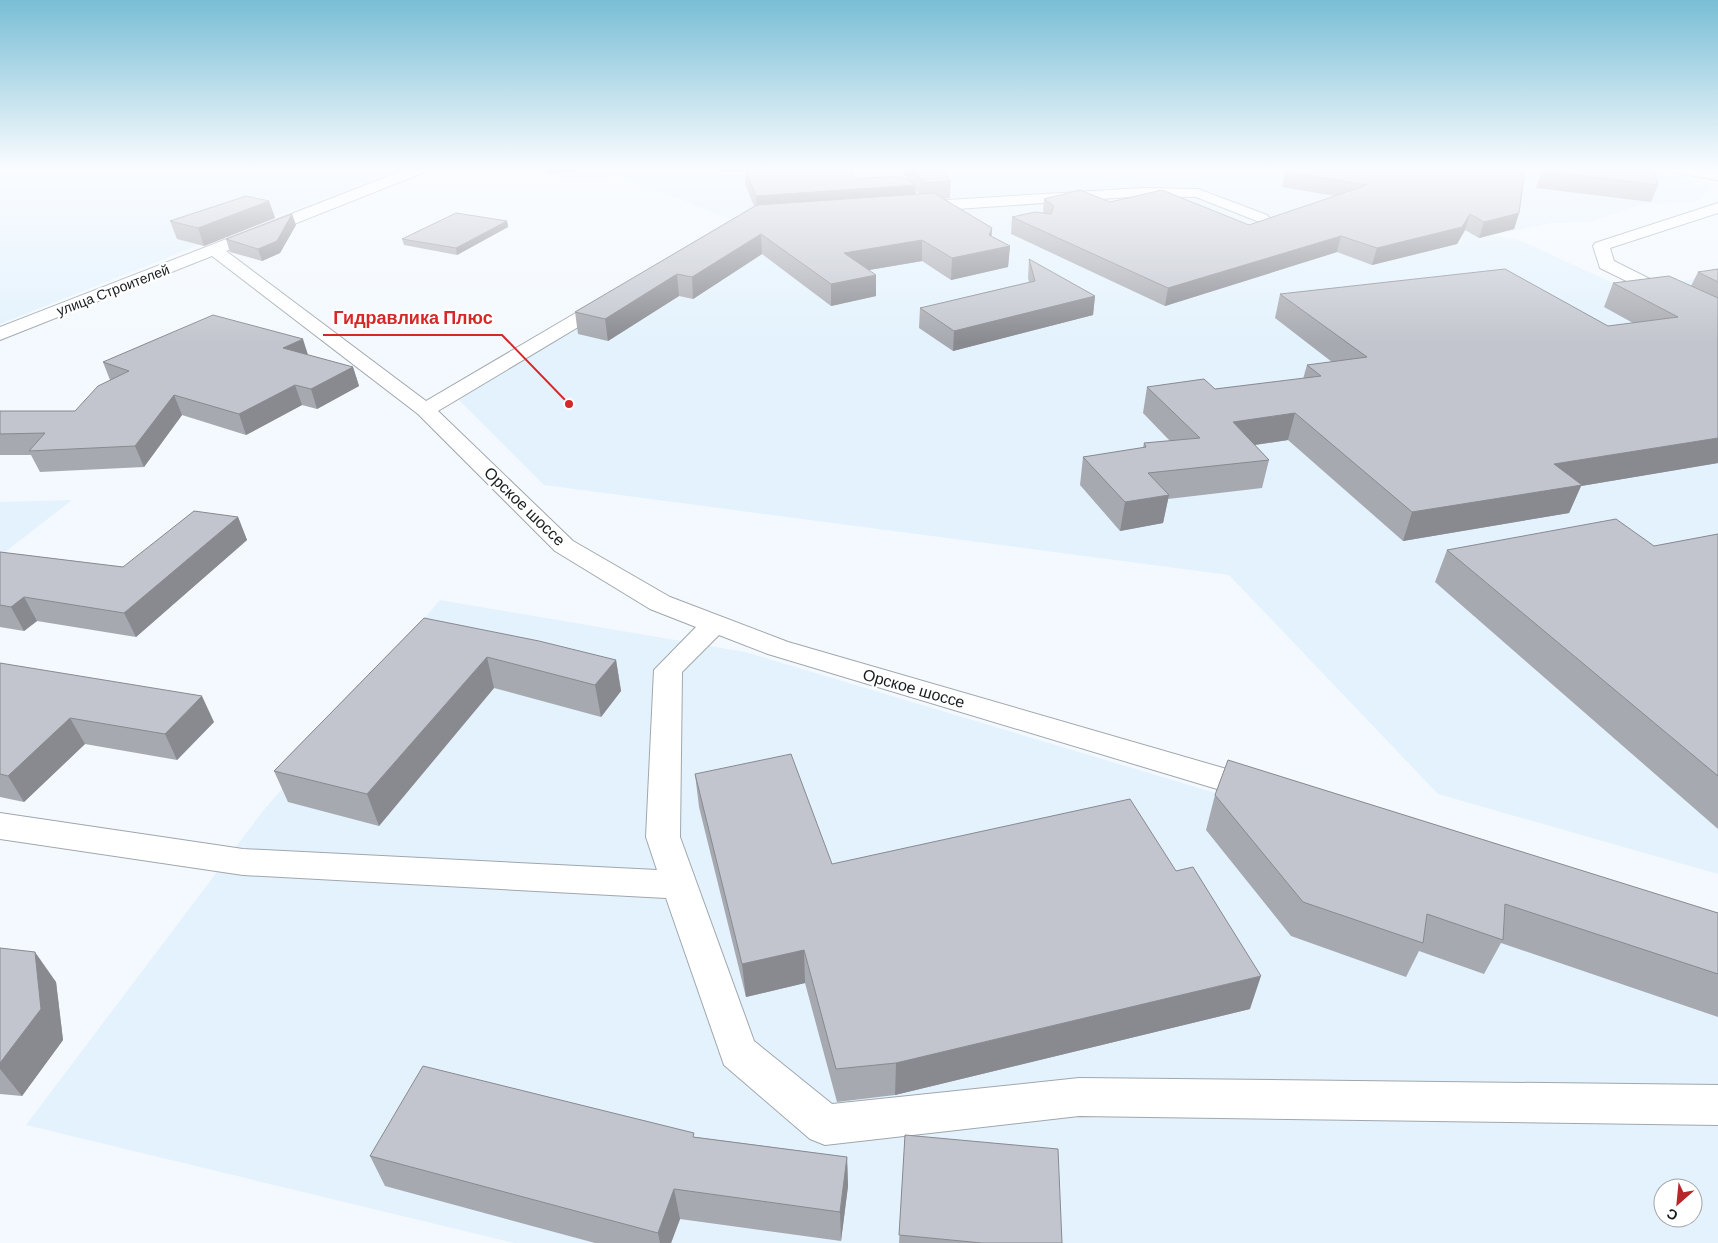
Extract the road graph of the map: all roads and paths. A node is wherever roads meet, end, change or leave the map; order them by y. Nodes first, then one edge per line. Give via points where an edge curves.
1 (272, 227) edge
2 (1659, 227) edge
3 (214, 250) junction
4 (620, 294) edge
5 (1718, 320) edge
6 (0, 334) edge
7 (425, 410) junction
8 (715, 624) junction
9 (1284, 797) edge
10 (0, 826) edge
11 (680, 885) junction
12 (1718, 1105) edge

1 - 3 street, улица Строителей
2 - 5 street via 1601,246 1606,264
3 - 6 street, улица Строителей
3 - 7 street, Орское шоссе
4 - 7 street
7 - 8 street, Орское шоссе via 564,546 660,603
8 - 9 street, Орское шоссе via 778,648
8 - 11 street via 668,670 663,837
10 - 11 street via 243,862
11 - 12 street via 738,1052 825,1125 1079,1097

